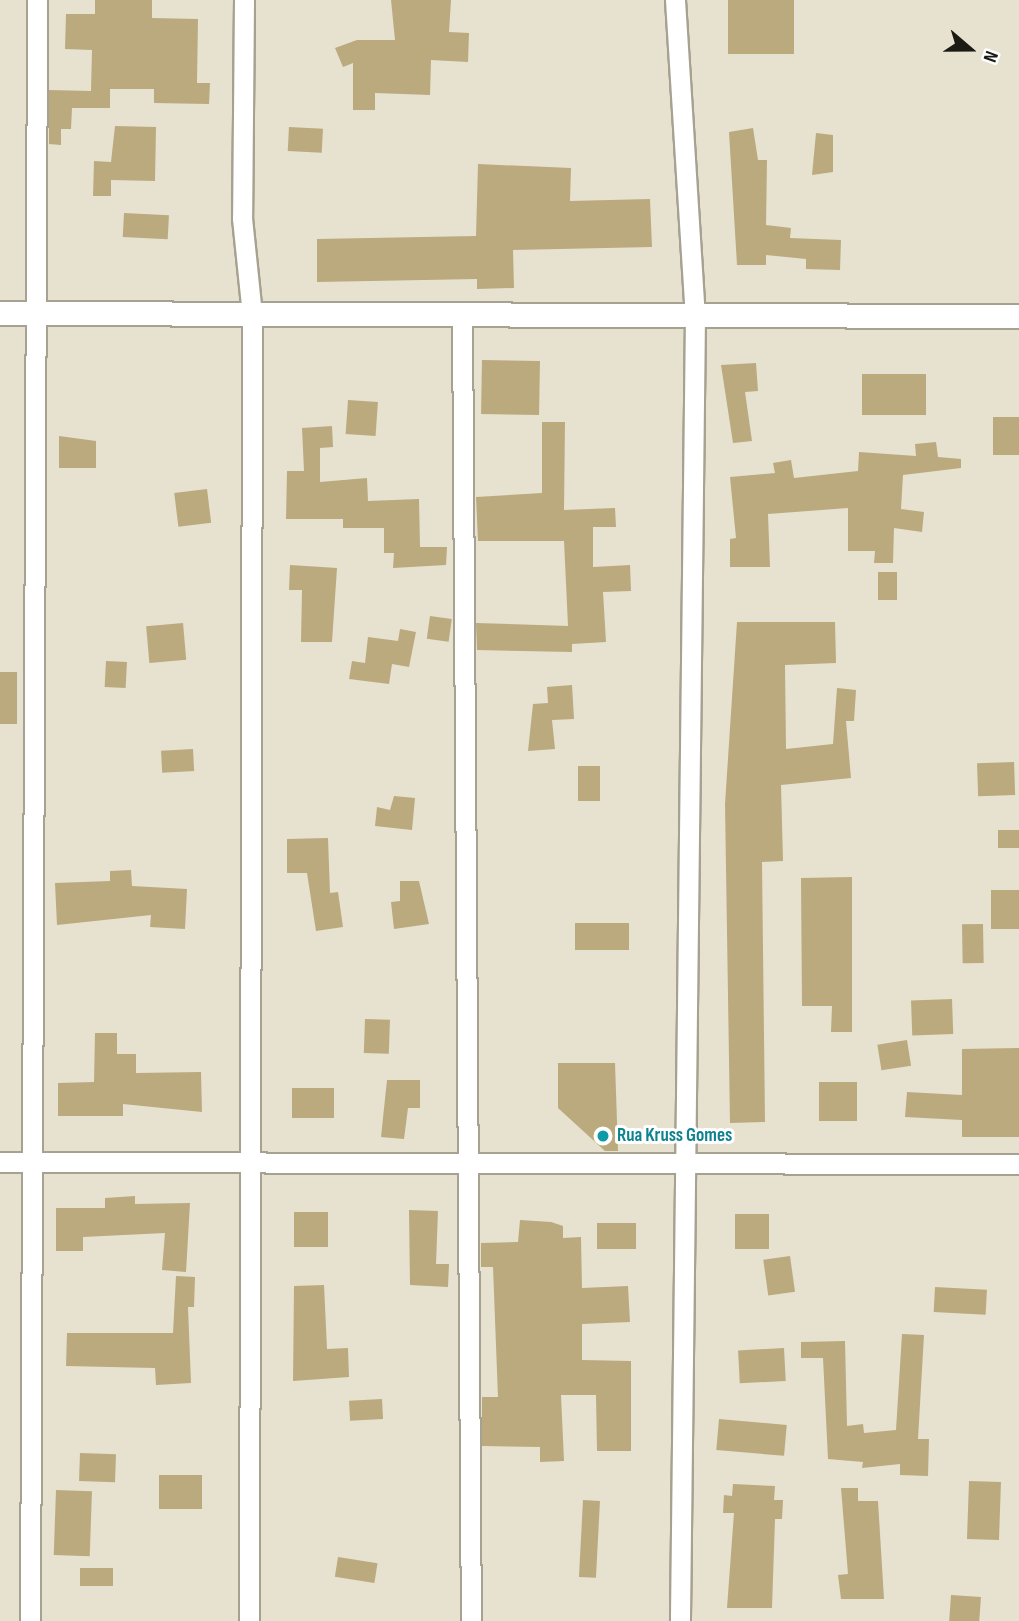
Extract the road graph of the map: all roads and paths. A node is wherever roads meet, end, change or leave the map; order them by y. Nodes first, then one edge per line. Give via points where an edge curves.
1 (37, 0) edge
2 (244, 0) edge
3 (675, 0) edge
4 (0, 313) edge
5 (37, 314) junction
6 (253, 314) junction
7 (462, 315) junction
8 (695, 316) junction
9 (1019, 317) edge
10 (0, 1162) edge
11 (33, 1162) junction
12 (250, 1163) junction
13 (468, 1163) junction
14 (681, 1164) junction
15 (1019, 1164) edge
16 (30, 1621) edge
17 (249, 1621) edge
18 (471, 1621) edge
19 (680, 1621) edge

1 - 5 street
2 - 6 street via 242,218
3 - 8 street
4 - 5 street
5 - 6 street
5 - 11 street
6 - 7 street
6 - 12 street
7 - 8 street
7 - 13 street
8 - 9 street
8 - 14 street
10 - 11 street
11 - 12 street
11 - 16 street
12 - 13 street
12 - 17 street
13 - 14 street
13 - 18 street
14 - 15 street
14 - 19 street

